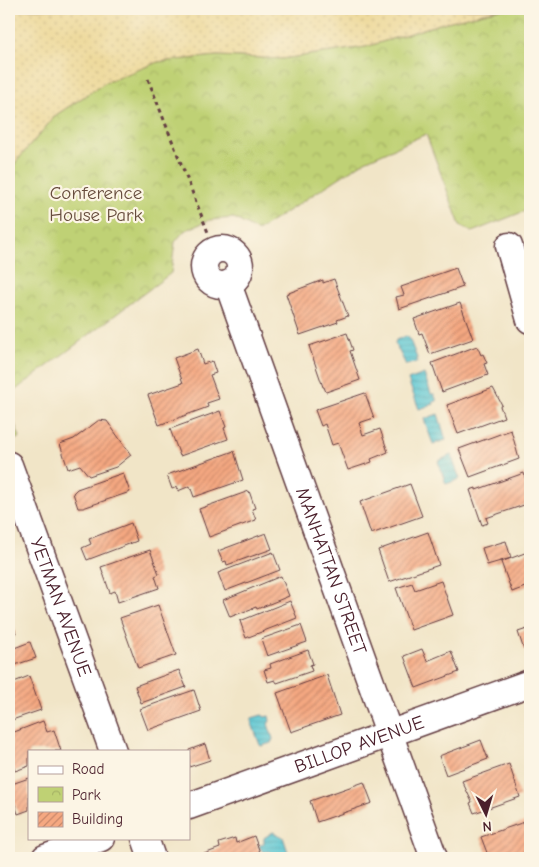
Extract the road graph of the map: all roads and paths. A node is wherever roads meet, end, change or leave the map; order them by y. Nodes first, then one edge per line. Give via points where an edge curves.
1 (148, 79) dead end
2 (209, 235) dead end
3 (509, 246) dead end
4 (228, 284) dead end
5 (530, 320) edge
6 (9, 465) edge
7 (530, 683) edge
8 (390, 734) junction
9 (113, 750) edge
10 (190, 806) edge
11 (95, 840) edge
12 (145, 840) edge
13 (45, 858) edge
14 (152, 858) edge
15 (434, 858) edge

1 - 2 path
3 - 5 street
4 - 8 street, MANHATTAN STREET
6 - 9 street, YETMAN AVENUE
7 - 8 street, BILLOP AVENUE
8 - 10 street, BILLOP AVENUE
8 - 15 street, MANHATTAN STREET
11 - 13 street
12 - 14 street

